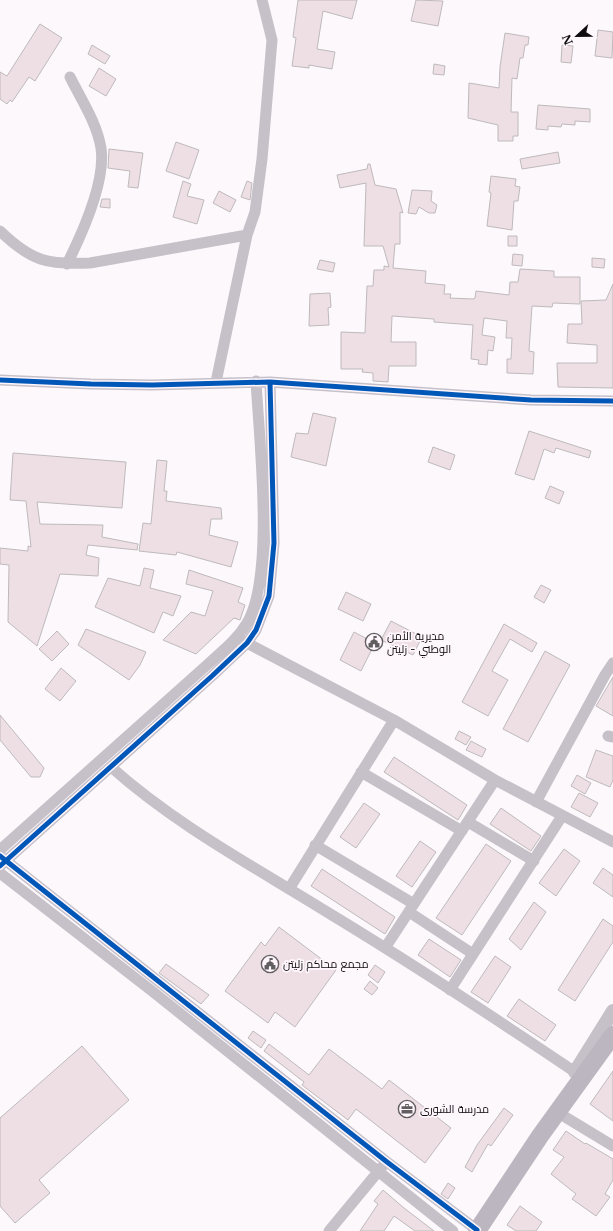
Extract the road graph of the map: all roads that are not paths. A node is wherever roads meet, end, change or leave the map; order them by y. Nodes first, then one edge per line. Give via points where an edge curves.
1 (262, 0) edge
2 (70, 77) dead end
3 (0, 231) edge
4 (246, 235) junction
5 (67, 264) junction
6 (0, 380) edge
7 (256, 381) junction
8 (216, 382) junction
9 (270, 382) junction
10 (613, 401) edge
11 (237, 638) junction
12 (247, 643) junction
13 (613, 663) edge
14 (394, 720) junction
15 (111, 767) junction
16 (361, 772) junction
17 (495, 780) junction
18 (536, 802) junction
19 (562, 816) junction
20 (465, 827) junction
21 (613, 842) edge
22 (316, 846) junction
23 (0, 850) edge
24 (2, 861) edge
25 (534, 861) junction
26 (0, 873) edge
27 (289, 889) junction
28 (411, 908) junction
29 (385, 948) junction
30 (473, 954) junction
31 (155, 987) junction
32 (450, 990) junction
33 (613, 1012) edge
34 (612, 1036) edge
35 (579, 1074) junction
36 (557, 1112) junction
37 (613, 1146) edge
38 (387, 1162) junction
39 (378, 1172) junction
40 (471, 1229) edge
41 (329, 1231) edge
42 (453, 1231) edge

1 - 4 street via 272,40 262,159 254,212
2 - 5 street via 94,124 101,146 102,160 83,234
3 - 5 street via 17,247 39,260
4 - 5 street via 90,263
4 - 8 street
6 - 8 street via 91,384
7 - 8 street
7 - 9 street
7 - 11 street via 262,540 258,593 247,623
9 - 10 street via 531,400
9 - 12 street via 274,544 270,588 263,614
11 - 12 street
11 - 23 street
12 - 14 street
12 - 15 street
13 - 18 street
14 - 16 street
14 - 17 street
15 - 24 street
15 - 27 street via 172,815
16 - 20 street
16 - 22 street
17 - 18 street
17 - 20 street
18 - 19 street
19 - 21 street
19 - 25 street
20 - 25 street
20 - 28 street
22 - 27 street
22 - 28 street
24 - 31 street
25 - 30 street
26 - 31 street
27 - 29 street
28 - 29 street
28 - 30 street
29 - 32 street
30 - 32 street
31 - 38 street
31 - 39 street
32 - 35 street
33 - 35 street
34 - 35 highway
35 - 36 highway
35 - 40 highway
36 - 37 street
36 - 40 highway
38 - 39 street
38 - 40 street
39 - 41 street
39 - 42 street

